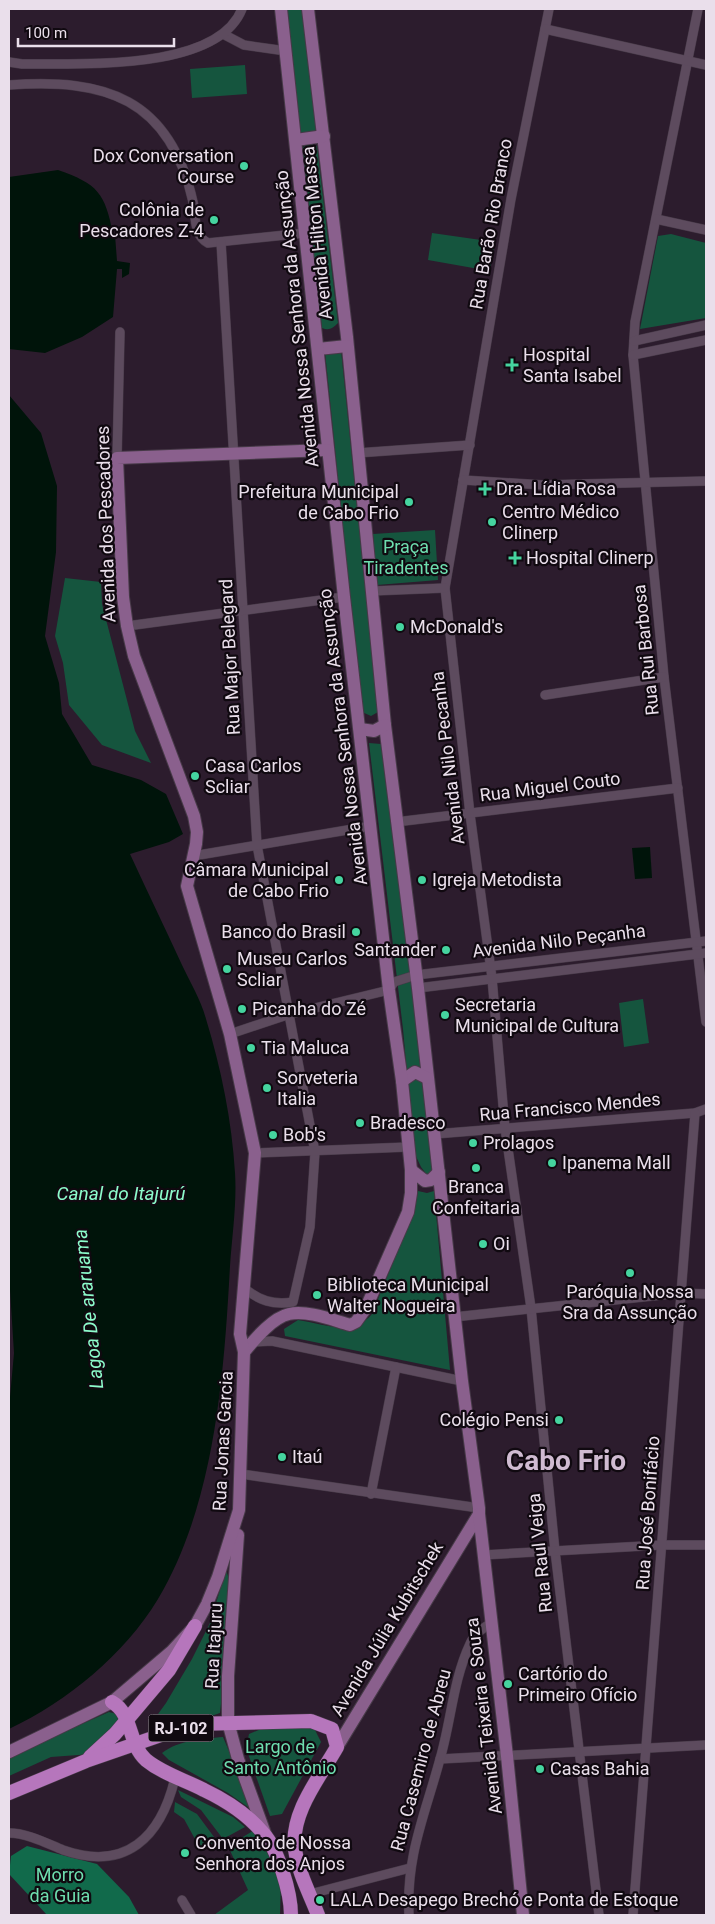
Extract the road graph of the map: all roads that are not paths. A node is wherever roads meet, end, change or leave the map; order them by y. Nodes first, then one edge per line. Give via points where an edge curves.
1 (242, 9) edge
2 (280, 9) edge
3 (308, 9) edge
4 (549, 9) edge
5 (698, 9) edge
6 (545, 30) junction
7 (223, 34) junction
8 (286, 51) junction
9 (688, 61) junction
10 (9, 62) edge
11 (706, 65) edge
12 (9, 85) edge
13 (324, 136) junction
14 (296, 140) junction
15 (656, 219) junction
16 (706, 230) edge
17 (305, 233) junction
18 (221, 242) junction
19 (706, 325) edge
20 (120, 332) dead end
21 (706, 340) edge
22 (634, 341) junction
23 (347, 346) junction
24 (318, 349) junction
25 (634, 355) junction
26 (470, 445) junction
27 (328, 450) junction
28 (357, 453) junction
29 (234, 454) junction
30 (118, 458) junction
31 (463, 480) junction
32 (706, 482) edge
33 (646, 483) junction
34 (445, 588) junction
35 (372, 592) junction
36 (344, 597) junction
37 (243, 610) junction
38 (127, 626) junction
39 (664, 677) junction
40 (545, 695) dead end
41 (385, 725) junction
42 (360, 729) junction
43 (678, 788) junction
44 (470, 814) junction
45 (396, 822) junction
46 (370, 826) junction
47 (257, 845) junction
48 (193, 856) junction
49 (706, 941) edge
50 (696, 942) junction
51 (702, 953) edge
52 (490, 966) junction
53 (492, 978) junction
54 (417, 981) junction
55 (389, 990) junction
56 (290, 1014) junction
57 (706, 1022) edge
58 (230, 1034) junction
59 (427, 1078) junction
60 (402, 1081) junction
61 (706, 1109) edge
62 (695, 1113) junction
63 (505, 1128) junction
64 (435, 1134) junction
65 (408, 1147) junction
66 (315, 1152) junction
67 (255, 1153) junction
68 (411, 1170) junction
69 (439, 1172) junction
70 (243, 1287) junction
71 (681, 1293) junction
72 (706, 1294) edge
73 (294, 1302) junction
74 (531, 1308) junction
75 (312, 1315) junction
76 (454, 1317) junction
77 (248, 1347) junction
78 (396, 1367) junction
79 (462, 1381) junction
80 (241, 1474) junction
81 (371, 1494) junction
82 (240, 1510) junction
83 (479, 1511) junction
84 (662, 1545) junction
85 (706, 1546) edge
86 (555, 1551) junction
87 (483, 1555) junction
88 (491, 1623) junction
89 (195, 1626) junction
90 (112, 1702) junction
91 (126, 1718) junction
92 (228, 1722) junction
93 (136, 1744) junction
94 (706, 1745) edge
95 (337, 1747) junction
96 (646, 1747) junction
97 (9, 1752) edge
98 (579, 1752) junction
99 (507, 1756) junction
100 (440, 1759) junction
101 (86, 1761) junction
102 (176, 1778) junction
103 (9, 1792) edge
104 (9, 1832) edge
105 (267, 1838) junction
106 (410, 1868) junction
107 (310, 1894) junction
108 (182, 1900) dead end
109 (191, 1915) edge
110 (291, 1915) edge
111 (318, 1915) edge
112 (409, 1915) edge
113 (523, 1915) edge
114 (599, 1915) edge
115 (633, 1915) edge

1 - 7 street via 238,19
2 - 8 main road, Avenida Nossa Senhora da Assunção
3 - 13 main road, Avenida Hilton Massa
4 - 6 street, Rua Barão Rio Branco
5 - 9 street, Rua Rui Barbosa
6 - 9 street
6 - 26 street, Rua Barão Rio Branco via 511,199
7 - 8 street via 244,45
7 - 10 street via 189,50 140,62
8 - 14 main road, Avenida Nossa Senhora da Assunção
9 - 11 street
9 - 15 street, Rua Rui Barbosa
12 - 18 street via 49,82 77,85 102,90 139,109 159,126 175,148 185,173 201,239
13 - 14 main road
13 - 23 main road, Avenida Hilton Massa
14 - 17 main road, Avenida Nossa Senhora da Assunção
15 - 16 street
15 - 22 street, Rua Rui Barbosa
17 - 18 street
17 - 24 main road, Avenida Nossa Senhora da Assunção
18 - 29 street, Rua Major Belegard
19 - 22 street
20 - 30 street, Avenida dos Pescadores
21 - 25 street
22 - 25 street, Rua Rui Barbosa
23 - 24 main road
23 - 28 main road, Avenida Hilton Massa
24 - 27 main road, Avenida Nossa Senhora da Assunção
25 - 33 street, Rua Rui Barbosa
26 - 28 street
26 - 31 street, Avenida Nilo Pecanha
27 - 29 main road
27 - 36 main road, Avenida Nossa Senhora da Assunção
28 - 35 main road
29 - 30 main road
29 - 37 street, Rua Major Belegard
30 - 38 main road, Avenida dos Pescadores
31 - 33 street via 543,485
31 - 34 street, Avenida Nilo Pecanha
32 - 33 street
33 - 39 street, Rua Rui Barbosa
34 - 35 street
34 - 44 street, Avenida Nilo Pecanha
35 - 41 main road
36 - 37 street
36 - 42 main road, Avenida Nossa Senhora da Assunção
37 - 38 street
37 - 47 street, Rua Major Belegard
38 - 48 main road, Avenida dos Pescadores via 134,656 194,816 197,832
39 - 40 street
39 - 43 street, Rua Rui Barbosa
41 - 42 main road via 374,731
41 - 45 main road
42 - 46 main road, Avenida Nossa Senhora da Assunção
43 - 44 street, Rua Miguel Couto
43 - 50 street, Rua Rui Barbosa
44 - 45 street, Rua Miguel Couto
44 - 52 street, Avenida Nilo Pecanha
45 - 54 main road
46 - 47 street
46 - 55 main road, Avenida Nossa Senhora da Assunção
47 - 48 street
47 - 56 street, Rua Major Belegard
48 - 58 main road, Avenida dos Pescadores via 187,886
49 - 50 street, Avenida Nilo Peçanha
50 - 51 street, Rua Rui Barbosa
50 - 52 street, Avenida Nilo Peçanha
51 - 53 street, Avenida Nilo Peçanha
51 - 57 street
52 - 53 street, Avenida Nilo Pecanha
52 - 54 street, Avenida Nilo Peçanha
53 - 54 street, Avenida Nilo Peçanha
53 - 63 street, Avenida Nilo Pecanha
54 - 55 street via 394,982
54 - 59 main road
55 - 56 street
55 - 60 main road, Avenida Nossa Senhora da Assunção
56 - 58 street
56 - 66 street, Rua Major Belegard
58 - 67 main road, Avenida dos Pescadores
59 - 60 main road via 415,1072
59 - 64 main road
60 - 65 main road, Avenida Nossa Senhora da Assunção
61 - 62 street, Rua Francisco Mendes
62 - 63 street, Rua Francisco Mendes
62 - 71 street, Rua José Bonifácio
63 - 64 street, Rua Francisco Mendes
63 - 74 street, Rua Raul Veiga
64 - 69 main road
65 - 66 street
65 - 68 main road, Avenida Nossa Senhora da Assunção
66 - 67 street
66 - 73 street, Rua Major Belegard via 310,1227
67 - 70 main road, Avenida dos Pescadores
68 - 69 main road via 425,1181
68 - 75 main road, Avenida Nossa Senhora da Assunção via 408,1212 360,1318 350,1325
69 - 76 main road
70 - 73 street via 266,1302
70 - 77 main road, Avenida dos Pescadores via 240,1334
71 - 72 street
71 - 74 street
71 - 84 street, Rua José Bonifácio
73 - 75 street via 308,1309
74 - 76 street
74 - 86 street, Rua Raul Veiga
75 - 77 main road, Avenida Nossa Senhora da Assunção via 289,1314 274,1322
76 - 79 main road
77 - 78 street via 272,1340
77 - 80 main road, Rua Jonas Garcia
78 - 79 street
78 - 81 street
79 - 83 main road
80 - 81 street
80 - 82 main road, Rua Jonas Garcia
81 - 83 street
82 - 89 main road, Rua Jonas Garcia via 218,1577
82 - 92 main road, Rua Itajuru via 228,1676
83 - 87 main road, Avenida Teixeira e Souza
83 - 95 main road, Avenida Júlia Kubitschek
84 - 85 street
84 - 86 street
84 - 96 street, Rua José Bonifácio
86 - 87 street
86 - 98 street, Rua Raul Veiga
87 - 88 main road, Avenida Teixeira e Souza
88 - 99 main road, Avenida Teixeira e Souza
88 - 100 street, Rua Casemiro de Abreu via 473,1638 465,1655
89 - 90 main road, Rua Jonas Garcia via 172,1651
89 - 91 main road via 170,1670
90 - 91 main road via 119,1706
90 - 97 main road, Rua Jonas Garcia
91 - 93 main road
91 - 101 main road via 115,1734
92 - 93 main road, RJ-102 via 193,1724
92 - 95 main road, RJ-102 via 317,1722 332,1729
92 - 105 main road, Rua Itajuru
93 - 101 main road, RJ-102
93 - 102 main road via 145,1759
94 - 96 street
95 - 107 main road, Avenida Júlia Kubitschek via 301,1811 295,1830 295,1851
96 - 98 street
96 - 115 street, Rua José Bonifácio
98 - 99 street
98 - 114 street, Rua Raul Veiga
99 - 100 street
99 - 113 main road, Avenida Teixeira e Souza
100 - 106 street, Rua Casemiro de Abreu via 417,1832
101 - 103 main road, RJ-102
102 - 104 street via 167,1806 151,1833 139,1844 108,1857 89,1857
102 - 105 main road via 231,1806
105 - 110 main road via 285,1881
106 - 107 street
106 - 112 street, Rua Casemiro de Abreu
107 - 111 main road, Avenida Júlia Kubitschek
108 - 109 street

